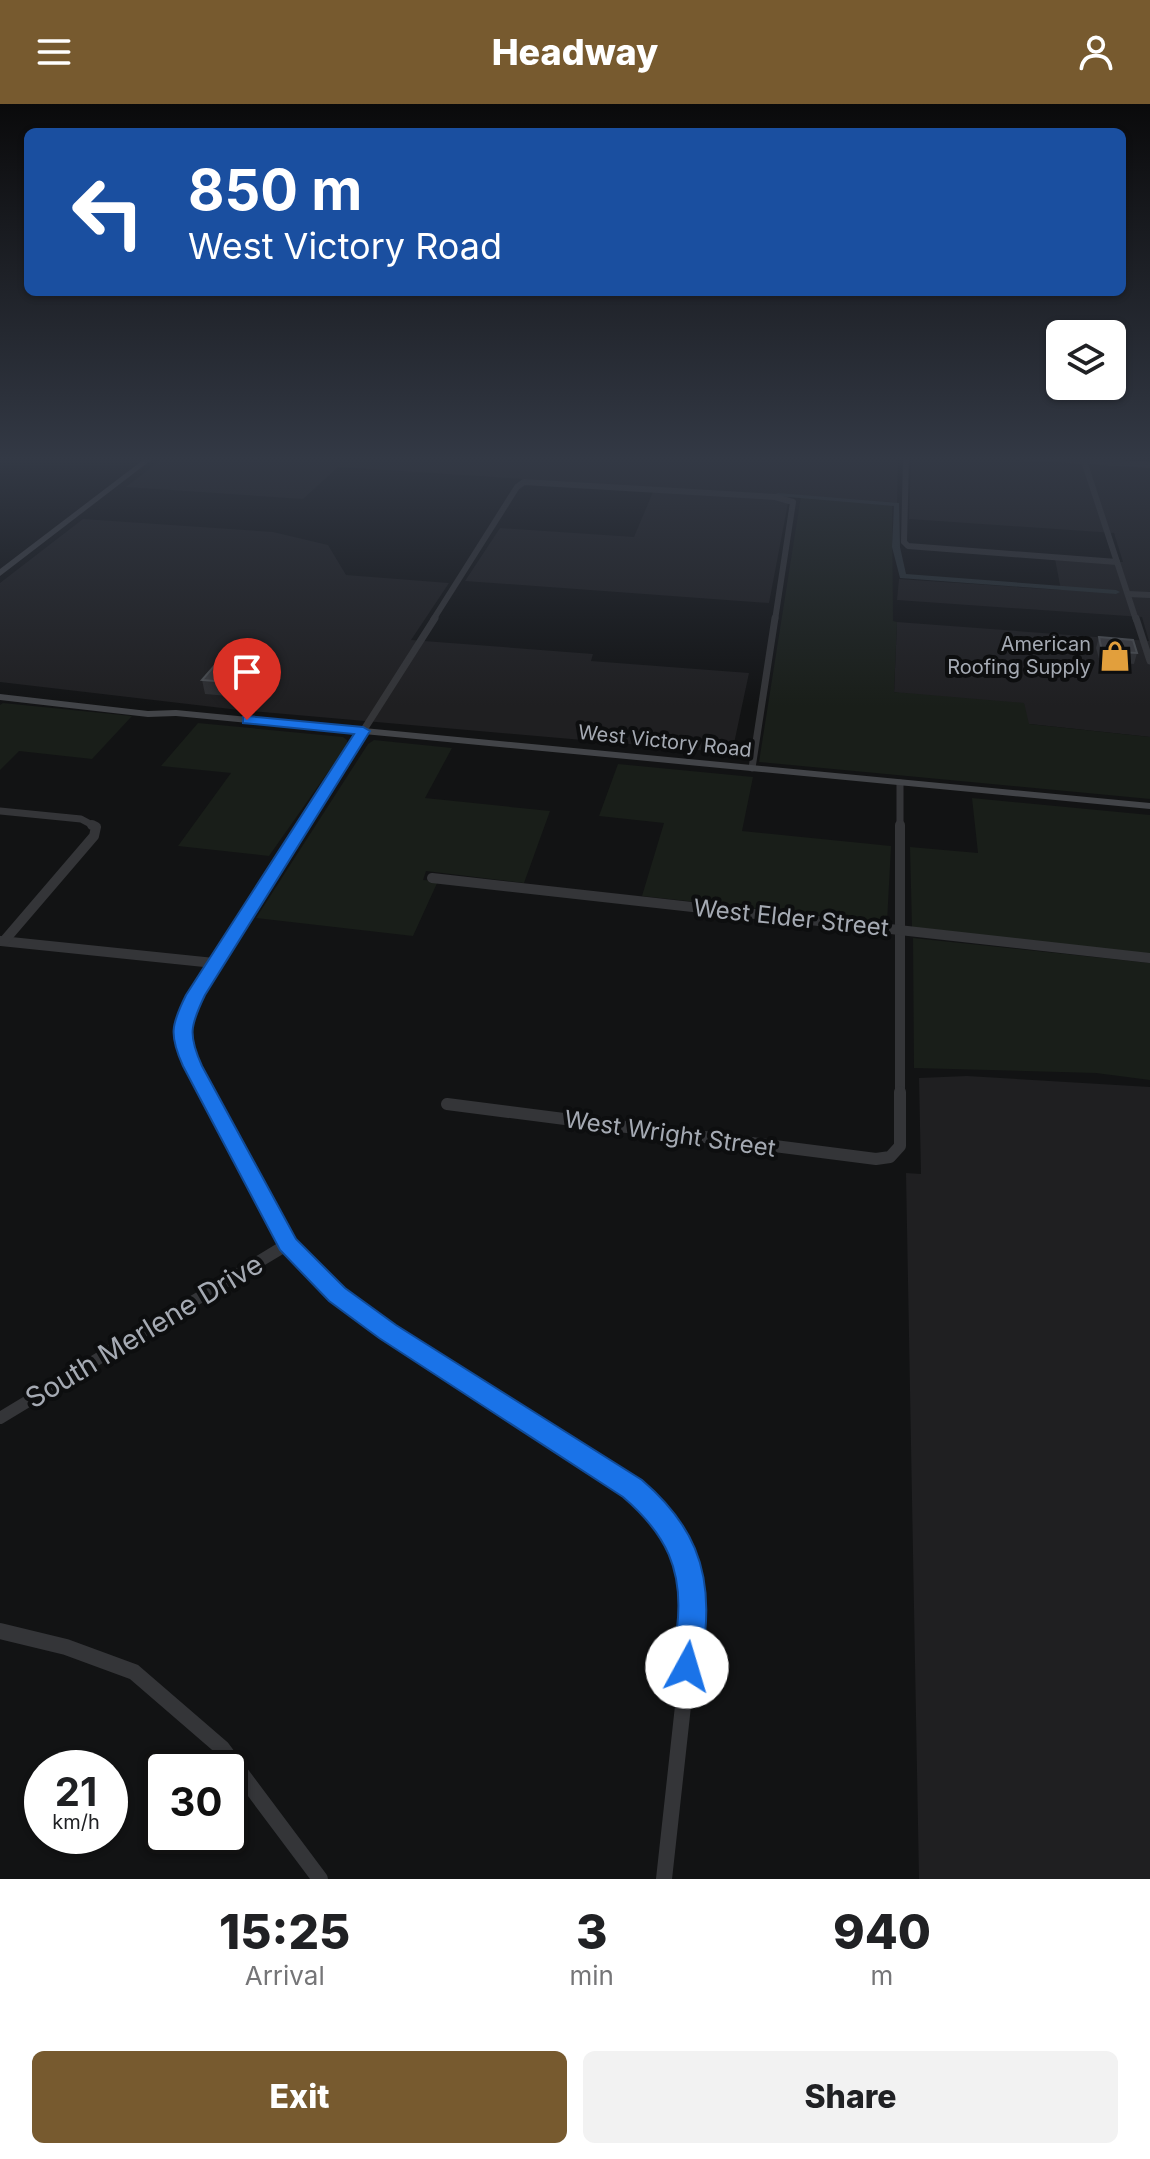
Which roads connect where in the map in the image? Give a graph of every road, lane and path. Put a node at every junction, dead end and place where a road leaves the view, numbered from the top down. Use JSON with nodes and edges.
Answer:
{"nodes":[{"id":1,"x":43,"y":540,"type":"edge"},
{"id":2,"x":484,"y":540,"type":"edge"},
{"id":3,"x":787,"y":540,"type":"edge"},
{"id":4,"x":904,"y":540,"type":"edge"},
{"id":5,"x":1110,"y":540,"type":"edge"},
{"id":6,"x":1117,"y":562,"type":"junction"},
{"id":7,"x":0,"y":573,"type":"edge"},
{"id":8,"x":1128,"y":594,"type":"junction"},
{"id":9,"x":1150,"y":595,"type":"edge"},
{"id":10,"x":1150,"y":661,"type":"edge"},
{"id":11,"x":0,"y":690,"type":"edge"},
{"id":12,"x":0,"y":697,"type":"edge"},
{"id":13,"x":138,"y":705,"type":"junction"},
{"id":14,"x":87,"y":706,"type":"junction"},
{"id":15,"x":176,"y":713,"type":"junction"},
{"id":16,"x":363,"y":731,"type":"junction"},
{"id":17,"x":752,"y":768,"type":"junction"},
{"id":18,"x":900,"y":783,"type":"junction"},
{"id":19,"x":1150,"y":806,"type":"edge"},
{"id":20,"x":0,"y":811,"type":"edge"},
{"id":21,"x":432,"y":878,"type":"dead end"},
{"id":22,"x":901,"y":931,"type":"junction"},
{"id":23,"x":2,"y":941,"type":"edge"},
{"id":24,"x":1150,"y":958,"type":"edge"},
{"id":25,"x":214,"y":963,"type":"junction"},
{"id":26,"x":447,"y":1104,"type":"dead end"},
{"id":27,"x":288,"y":1244,"type":"junction"},
{"id":28,"x":0,"y":1418,"type":"edge"},
{"id":29,"x":0,"y":1631,"type":"edge"},
{"id":30,"x":320,"y":1879,"type":"edge"},
{"id":31,"x":664,"y":1879,"type":"edge"}],
"edges":[{"from":1,"to":7,"type":"main road"},
{"from":2,"to":16,"type":"street"},
{"from":3,"to":17,"type":"street"},
{"from":4,"to":6,"type":"street"},
{"from":5,"to":6,"type":"street"},
{"from":6,"to":8,"type":"street"},
{"from":8,"to":9,"type":"street"},
{"from":8,"to":10,"type":"street"},
{"from":11,"to":13,"type":"main road","name":"West Victory Road"},
{"from":12,"to":14,"type":"main road","name":"West Victory Road"},
{"from":13,"to":14,"type":"main road","name":"West Victory Road"},
{"from":13,"to":15,"type":"main road","name":"West Victory Road"},
{"from":14,"to":15,"type":"main road","name":"West Victory Road"},
{"from":15,"to":16,"type":"main road","name":"West Victory Road"},
{"from":16,"to":17,"type":"main road","name":"West Victory Road"},
{"from":16,"to":25,"type":"street"},
{"from":17,"to":18,"type":"main road","name":"West Victory Road"},
{"from":18,"to":19,"type":"main road","name":"West Victory Road"},
{"from":18,"to":22,"type":"street"},
{"from":20,"to":23,"type":"street"},
{"from":21,"to":22,"type":"street","name":"West Elder Street"},
{"from":22,"to":24,"type":"street","name":"West Elder Street"},
{"from":22,"to":26,"type":"street","name":"West Wright Street"},
{"from":23,"to":25,"type":"street"},
{"from":25,"to":27,"type":"street"},
{"from":27,"to":28,"type":"street","name":"South Merlene Drive"},
{"from":27,"to":31,"type":"street"},
{"from":29,"to":30,"type":"street"}]}
